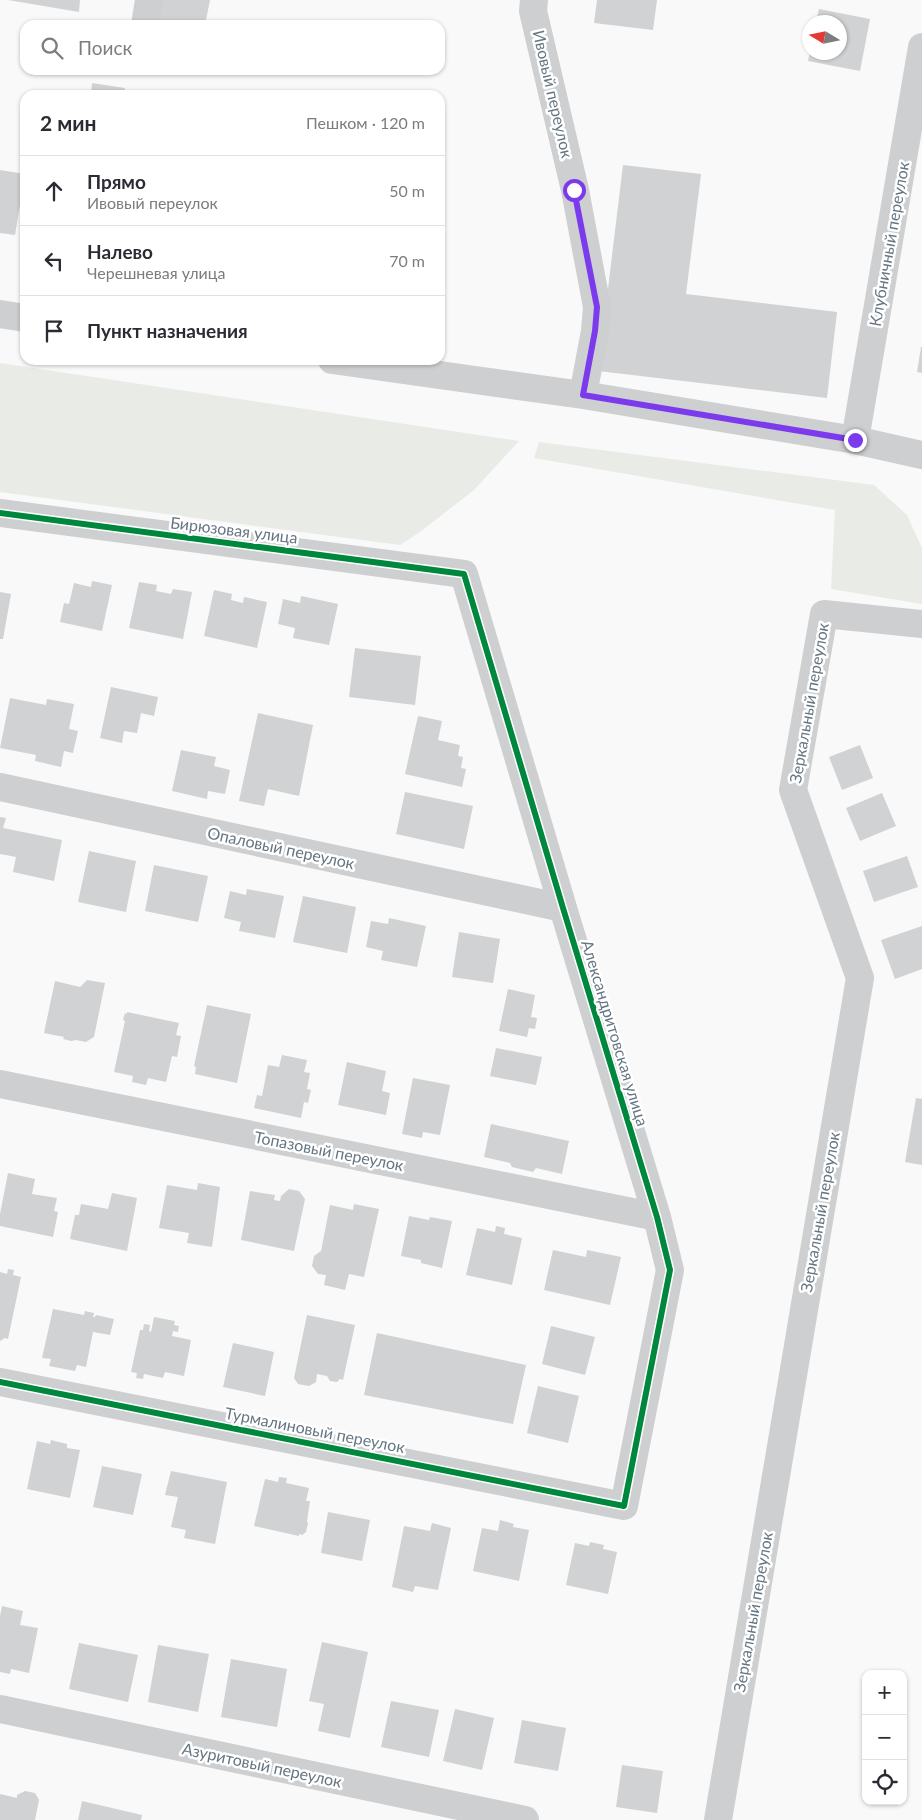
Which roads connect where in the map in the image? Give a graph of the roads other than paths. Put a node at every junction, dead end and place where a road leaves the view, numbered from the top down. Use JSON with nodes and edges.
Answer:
{"nodes":[{"id":1,"x":149,"y":0,"type":"edge"},
{"id":2,"x":534,"y":0,"type":"edge"},
{"id":3,"x":146,"y":20,"type":"edge"},
{"id":4,"x":922,"y":47,"type":"edge"},
{"id":5,"x":0,"y":314,"type":"edge"},
{"id":6,"x":20,"y":317,"type":"edge"},
{"id":7,"x":368,"y":365,"type":"edge"},
{"id":8,"x":583,"y":395,"type":"junction"},
{"id":9,"x":855,"y":440,"type":"junction"},
{"id":10,"x":916,"y":454,"type":"edge"},
{"id":11,"x":922,"y":478,"type":"edge"},
{"id":12,"x":0,"y":513,"type":"edge"},
{"id":13,"x":464,"y":574,"type":"joint"},
{"id":14,"x":922,"y":624,"type":"edge"},
{"id":15,"x":0,"y":787,"type":"edge"},
{"id":16,"x":563,"y":908,"type":"junction"},
{"id":17,"x":0,"y":1084,"type":"edge"},
{"id":18,"x":657,"y":1217,"type":"junction"},
{"id":19,"x":0,"y":1382,"type":"edge"},
{"id":20,"x":624,"y":1506,"type":"joint"},
{"id":21,"x":0,"y":1709,"type":"edge"},
{"id":22,"x":525,"y":1820,"type":"edge"},
{"id":23,"x":718,"y":1820,"type":"edge"}],
"edges":[{"from":1,"to":3,"type":"street"},
{"from":2,"to":8,"type":"street","name":"Ивовый переулок"},
{"from":4,"to":9,"type":"street","name":"Клубничный переулок"},
{"from":5,"to":6,"type":"street"},
{"from":7,"to":8,"type":"street"},
{"from":8,"to":9,"type":"street"},
{"from":9,"to":10,"type":"street"},
{"from":10,"to":11,"type":"street"},
{"from":12,"to":13,"type":"street","name":"Бирюзовая улица"},
{"from":13,"to":16,"type":"street","name":"Александритовская улица"},
{"from":14,"to":23,"type":"street","name":"Зеркальный переулок"},
{"from":15,"to":16,"type":"street","name":"Опаловый переулок"},
{"from":16,"to":18,"type":"street","name":"Александритовская улица"},
{"from":17,"to":18,"type":"street","name":"Топазовый переулок"},
{"from":18,"to":20,"type":"street","name":"Александритовская улица"},
{"from":19,"to":20,"type":"street","name":"Турмалиновый переулок"},
{"from":21,"to":22,"type":"street","name":"Азуритовый переулок"}]}
